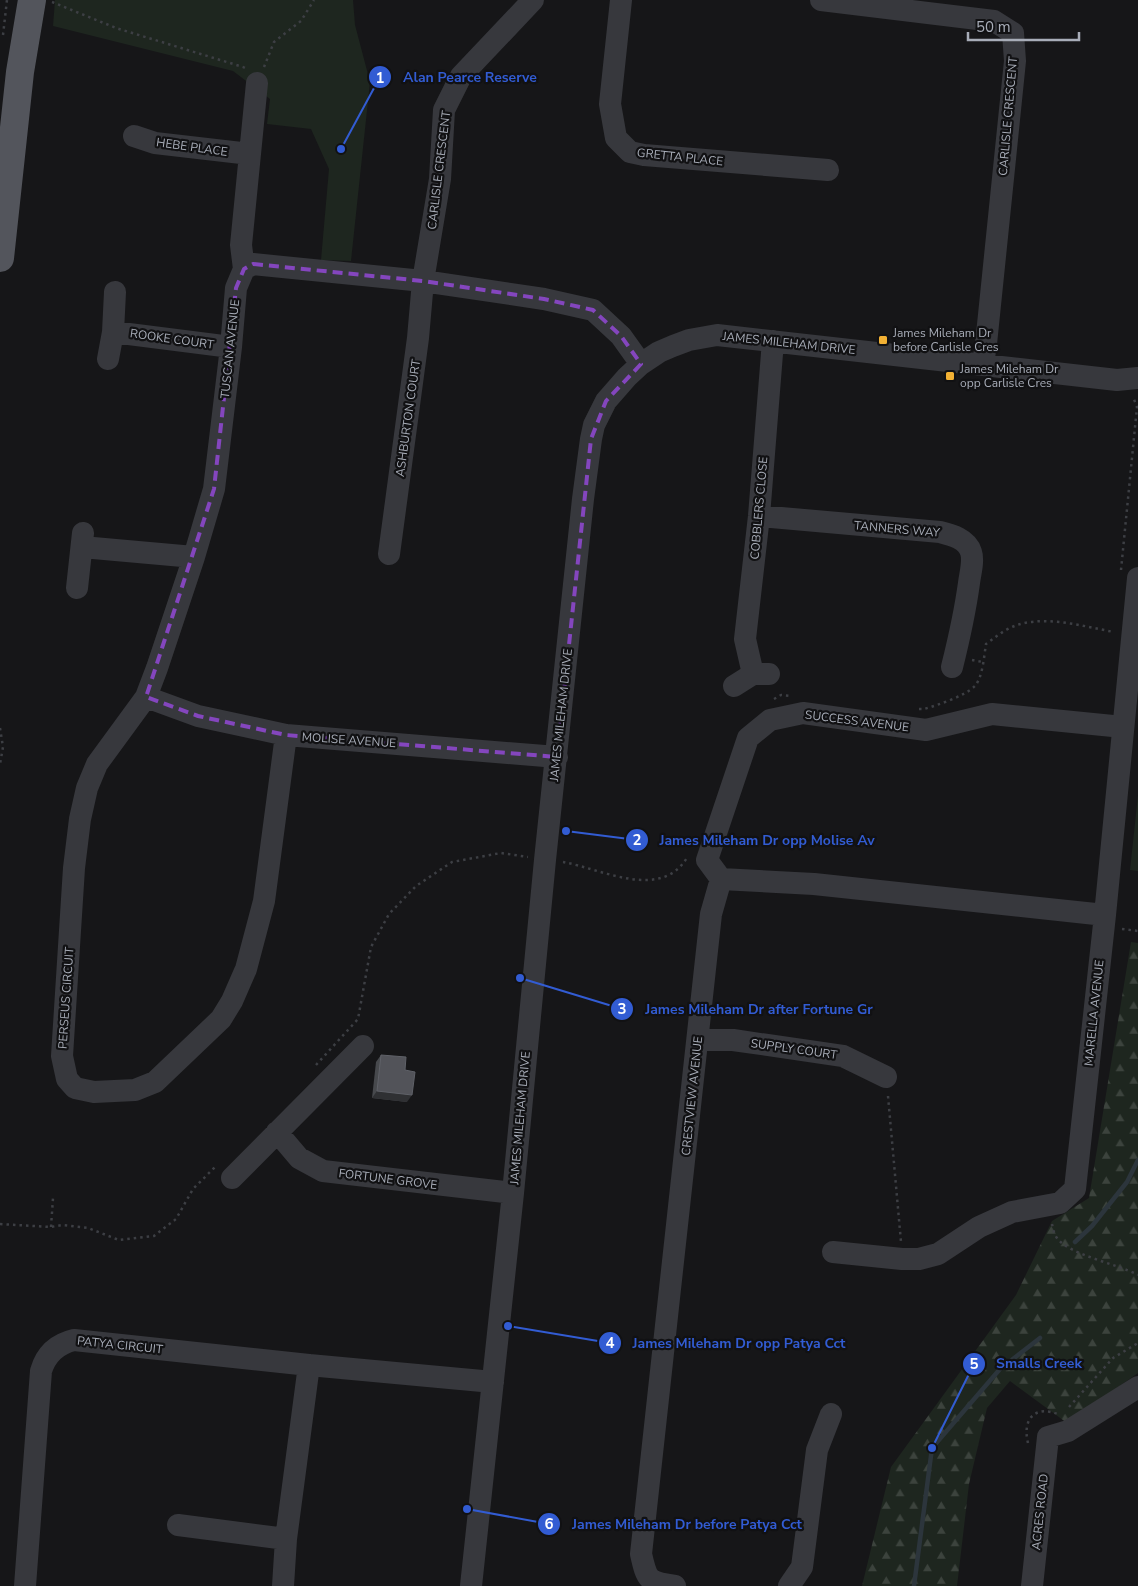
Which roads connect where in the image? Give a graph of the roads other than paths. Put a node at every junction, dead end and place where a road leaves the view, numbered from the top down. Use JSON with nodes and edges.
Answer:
{"nodes":[{"id":1,"x":18,"y":0,"type":"edge"},
{"id":2,"x":32,"y":0,"type":"edge"},
{"id":3,"x":533,"y":0,"type":"edge"},
{"id":4,"x":621,"y":0,"type":"edge"},
{"id":5,"x":821,"y":0,"type":"edge"},
{"id":6,"x":20,"y":72,"type":"junction"},
{"id":7,"x":257,"y":83,"type":"road end"},
{"id":8,"x":134,"y":136,"type":"dead end"},
{"id":9,"x":250,"y":154,"type":"junction"},
{"id":10,"x":828,"y":170,"type":"dead end"},
{"id":11,"x":0,"y":258,"type":"edge"},
{"id":12,"x":244,"y":269,"type":"junction"},
{"id":13,"x":424,"y":281,"type":"junction"},
{"id":14,"x":115,"y":292,"type":"dead end"},
{"id":15,"x":113,"y":332,"type":"junction"},
{"id":16,"x":773,"y":341,"type":"junction"},
{"id":17,"x":231,"y":347,"type":"junction"},
{"id":18,"x":108,"y":359,"type":"dead end"},
{"id":19,"x":641,"y":364,"type":"junction"},
{"id":20,"x":983,"y":364,"type":"junction"},
{"id":21,"x":1133,"y":387,"type":"edge"},
{"id":22,"x":759,"y":516,"type":"junction"},
{"id":23,"x":389,"y":554,"type":"dead end"},
{"id":24,"x":194,"y":557,"type":"junction"},
{"id":25,"x":1130,"y":576,"type":"edge"},
{"id":26,"x":77,"y":588,"type":"dead end"},
{"id":27,"x":952,"y":667,"type":"dead end"},
{"id":28,"x":734,"y":686,"type":"dead end"},
{"id":29,"x":146,"y":697,"type":"junction"},
{"id":30,"x":1123,"y":727,"type":"junction"},
{"id":31,"x":286,"y":735,"type":"junction"},
{"id":32,"x":556,"y":757,"type":"junction"},
{"id":33,"x":721,"y":879,"type":"junction"},
{"id":34,"x":1105,"y":915,"type":"junction"},
{"id":35,"x":698,"y":1040,"type":"junction"},
{"id":36,"x":363,"y":1046,"type":"dead end"},
{"id":37,"x":886,"y":1077,"type":"road end"},
{"id":38,"x":277,"y":1132,"type":"junction"},
{"id":39,"x":232,"y":1178,"type":"dead end"},
{"id":40,"x":513,"y":1193,"type":"junction"},
{"id":41,"x":833,"y":1252,"type":"dead end"},
{"id":42,"x":309,"y":1365,"type":"junction"},
{"id":43,"x":493,"y":1382,"type":"junction"},
{"id":44,"x":1138,"y":1387,"type":"edge"},
{"id":45,"x":831,"y":1414,"type":"dead end"},
{"id":46,"x":178,"y":1525,"type":"dead end"},
{"id":47,"x":286,"y":1539,"type":"junction"},
{"id":48,"x":26,"y":1586,"type":"edge"},
{"id":49,"x":283,"y":1586,"type":"edge"},
{"id":50,"x":472,"y":1586,"type":"edge"},
{"id":51,"x":675,"y":1586,"type":"edge"},
{"id":52,"x":789,"y":1586,"type":"edge"},
{"id":53,"x":1032,"y":1586,"type":"edge"}],
"edges":[{"from":1,"to":6,"type":"main road"},
{"from":2,"to":6,"type":"main road"},
{"from":3,"to":13,"type":"street","name":"CARLISLE CRESCENT"},
{"from":4,"to":10,"type":"street","name":"GRETTA PLACE"},
{"from":5,"to":20,"type":"street","name":"CARLISLE CRESCENT"},
{"from":6,"to":11,"type":"main road"},
{"from":7,"to":9,"type":"street"},
{"from":8,"to":9,"type":"street","name":"HEBE PLACE"},
{"from":9,"to":12,"type":"street"},
{"from":12,"to":13,"type":"street"},
{"from":12,"to":17,"type":"street","name":"TUSCAN AVENUE"},
{"from":13,"to":19,"type":"street"},
{"from":13,"to":23,"type":"street","name":"ASHBURTON COURT"},
{"from":14,"to":15,"type":"street","name":"ROOKE COURT"},
{"from":15,"to":17,"type":"street","name":"ROOKE COURT"},
{"from":15,"to":18,"type":"street","name":"ROOKE COURT"},
{"from":16,"to":19,"type":"street","name":"JAMES MILEHAM DRIVE"},
{"from":16,"to":20,"type":"street","name":"JAMES MILEHAM DRIVE"},
{"from":16,"to":22,"type":"street","name":"COBBLERS CLOSE"},
{"from":17,"to":24,"type":"street","name":"TUSCAN AVENUE"},
{"from":19,"to":32,"type":"street","name":"JAMES MILEHAM DRIVE"},
{"from":20,"to":21,"type":"street","name":"JAMES MILEHAM DRIVE"},
{"from":22,"to":27,"type":"street","name":"TANNERS WAY"},
{"from":22,"to":28,"type":"street","name":"COBBLERS CLOSE"},
{"from":24,"to":26,"type":"street"},
{"from":24,"to":29,"type":"street","name":"TUSCAN AVENUE"},
{"from":25,"to":30,"type":"street","name":"MARELLA AVENUE"},
{"from":29,"to":31,"type":"street","name":"MOLISE AVENUE"},
{"from":29,"to":31,"type":"street","name":"PERSEUS CIRCUIT"},
{"from":30,"to":33,"type":"street","name":"SUCCESS AVENUE"},
{"from":30,"to":34,"type":"street","name":"MARELLA AVENUE"},
{"from":31,"to":32,"type":"street","name":"MOLISE AVENUE"},
{"from":32,"to":40,"type":"street","name":"JAMES MILEHAM DRIVE"},
{"from":33,"to":34,"type":"street"},
{"from":33,"to":35,"type":"street","name":"CRESTVIEW AVENUE"},
{"from":34,"to":41,"type":"street","name":"MARELLA AVENUE"},
{"from":35,"to":37,"type":"street","name":"SUPPLY COURT"},
{"from":35,"to":51,"type":"street","name":"CRESTVIEW AVENUE"},
{"from":36,"to":38,"type":"street"},
{"from":38,"to":39,"type":"street"},
{"from":38,"to":40,"type":"street","name":"FORTUNE GROVE"},
{"from":40,"to":43,"type":"street","name":"JAMES MILEHAM DRIVE"},
{"from":42,"to":43,"type":"street","name":"PATYA CIRCUIT"},
{"from":42,"to":47,"type":"street"},
{"from":42,"to":48,"type":"street","name":"PATYA CIRCUIT"},
{"from":43,"to":50,"type":"street","name":"JAMES MILEHAM DRIVE"},
{"from":44,"to":53,"type":"street","name":"ACRES ROAD"},
{"from":45,"to":52,"type":"street"},
{"from":46,"to":47,"type":"street"},
{"from":47,"to":49,"type":"street"}]}
